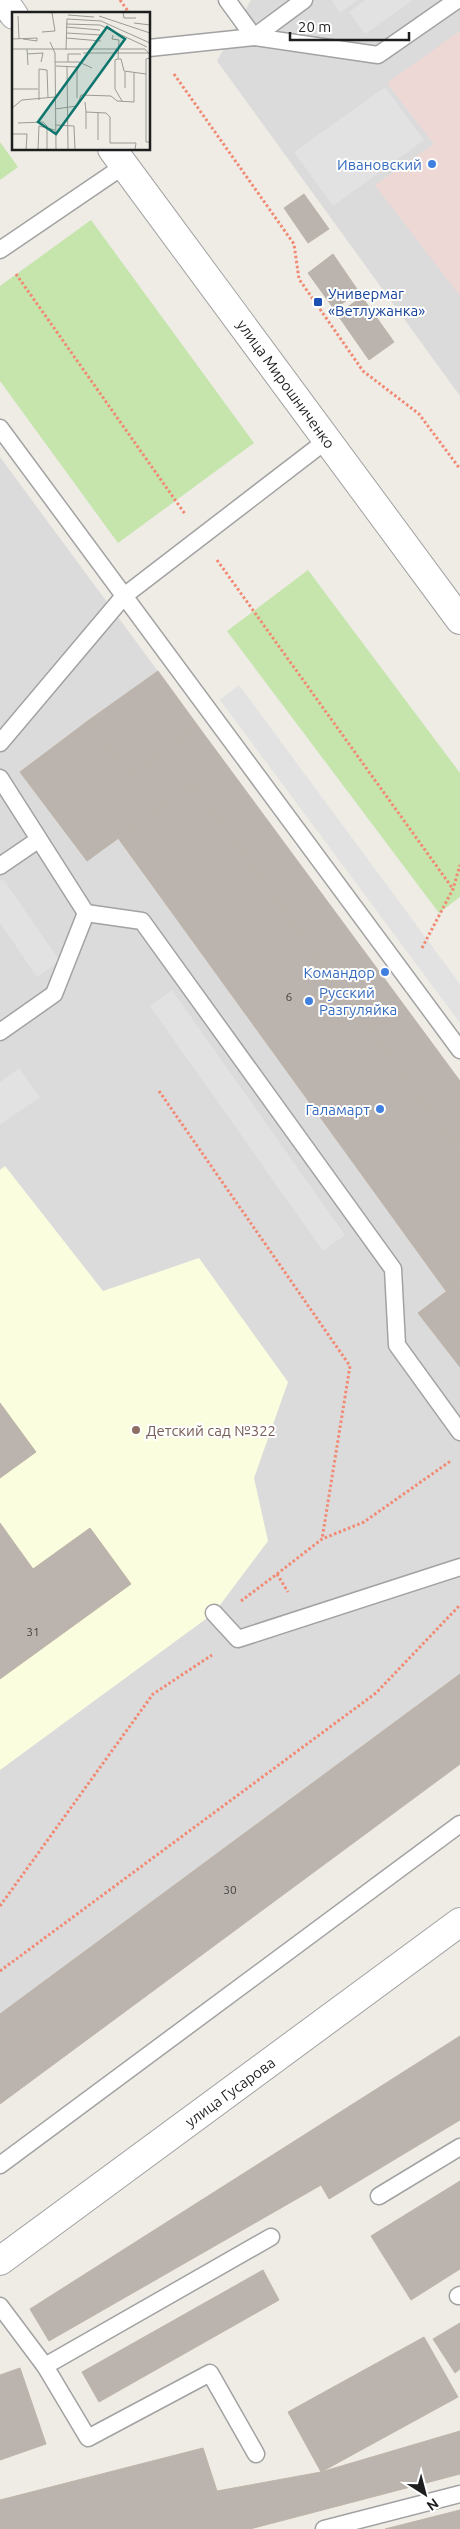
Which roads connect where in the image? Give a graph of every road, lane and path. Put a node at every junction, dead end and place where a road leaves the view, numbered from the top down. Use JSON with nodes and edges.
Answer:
{"nodes":[{"id":1,"x":3,"y":0,"type":"edge"},
{"id":2,"x":120,"y":0,"type":"edge"},
{"id":3,"x":226,"y":0,"type":"edge"},
{"id":4,"x":304,"y":0,"type":"edge"},
{"id":5,"x":457,"y":0,"type":"edge"},
{"id":6,"x":12,"y":12,"type":"edge"},
{"id":7,"x":129,"y":12,"type":"edge"},
{"id":8,"x":254,"y":37,"type":"junction"},
{"id":9,"x":152,"y":48,"type":"edge"},
{"id":10,"x":118,"y":157,"type":"edge"},
{"id":11,"x":0,"y":250,"type":"edge"},
{"id":12,"x":12,"y":267,"type":"dead end"},
{"id":13,"x":0,"y":428,"type":"edge"},
{"id":14,"x":327,"y":440,"type":"junction"},
{"id":15,"x":460,"y":469,"type":"edge"},
{"id":16,"x":201,"y":537,"type":"junction"},
{"id":17,"x":124,"y":596,"type":"junction"},
{"id":18,"x":460,"y":620,"type":"edge"},
{"id":19,"x":0,"y":743,"type":"edge"},
{"id":20,"x":0,"y":778,"type":"edge"},
{"id":21,"x":38,"y":840,"type":"junction"},
{"id":22,"x":460,"y":864,"type":"edge"},
{"id":23,"x":0,"y":866,"type":"edge"},
{"id":24,"x":453,"y":889,"type":"junction"},
{"id":25,"x":86,"y":912,"type":"junction"},
{"id":26,"x":406,"y":978,"type":"junction"},
{"id":27,"x":0,"y":1032,"type":"edge"},
{"id":28,"x":460,"y":1050,"type":"edge"},
{"id":29,"x":159,"y":1091,"type":"dead end"},
{"id":30,"x":460,"y":1432,"type":"edge"},
{"id":31,"x":460,"y":1454,"type":"edge"},
{"id":32,"x":322,"y":1540,"type":"junction"},
{"id":33,"x":460,"y":1567,"type":"edge"},
{"id":34,"x":277,"y":1574,"type":"junction"},
{"id":35,"x":460,"y":1605,"type":"edge"},
{"id":36,"x":216,"y":1615,"type":"joint"},
{"id":37,"x":304,"y":1619,"type":"junction"},
{"id":38,"x":238,"y":1639,"type":"junction"},
{"id":39,"x":460,"y":1824,"type":"edge"},
{"id":40,"x":0,"y":1906,"type":"edge"},
{"id":41,"x":460,"y":1922,"type":"edge"},
{"id":42,"x":0,"y":1972,"type":"edge"},
{"id":43,"x":460,"y":2147,"type":"edge"},
{"id":44,"x":0,"y":2165,"type":"edge"},
{"id":45,"x":379,"y":2196,"type":"dead end"},
{"id":46,"x":271,"y":2237,"type":"dead end"},
{"id":47,"x":0,"y":2262,"type":"edge"},
{"id":48,"x":0,"y":2306,"type":"edge"},
{"id":49,"x":45,"y":2366,"type":"junction"},
{"id":50,"x":256,"y":2454,"type":"dead end"},
{"id":51,"x":460,"y":2494,"type":"edge"},
{"id":52,"x":324,"y":2529,"type":"edge"}],
"edges":[{"from":1,"to":6,"type":"street"},
{"from":2,"to":7,"type":"path"},
{"from":3,"to":8,"type":"lane"},
{"from":4,"to":8,"type":"lane"},
{"from":5,"to":8,"type":"lane"},
{"from":8,"to":9,"type":"lane"},
{"from":9,"to":15,"type":"path"},
{"from":10,"to":11,"type":"lane"},
{"from":10,"to":14,"type":"street","name":"улица Мирошниченко"},
{"from":12,"to":16,"type":"path"},
{"from":13,"to":17,"type":"lane"},
{"from":14,"to":16,"type":"lane"},
{"from":14,"to":18,"type":"street","name":"улица Мирошниченко"},
{"from":16,"to":17,"type":"lane"},
{"from":16,"to":24,"type":"path"},
{"from":17,"to":19,"type":"lane"},
{"from":17,"to":26,"type":"lane"},
{"from":20,"to":21,"type":"lane"},
{"from":21,"to":23,"type":"lane"},
{"from":21,"to":25,"type":"lane"},
{"from":22,"to":24,"type":"path"},
{"from":24,"to":26,"type":"path"},
{"from":25,"to":27,"type":"lane"},
{"from":25,"to":30,"type":"lane"},
{"from":26,"to":28,"type":"lane"},
{"from":29,"to":32,"type":"path"},
{"from":31,"to":32,"type":"path"},
{"from":32,"to":34,"type":"path"},
{"from":33,"to":37,"type":"lane"},
{"from":34,"to":36,"type":"path"},
{"from":34,"to":37,"type":"path"},
{"from":35,"to":42,"type":"path"},
{"from":36,"to":38,"type":"lane"},
{"from":37,"to":38,"type":"lane"},
{"from":38,"to":40,"type":"path"},
{"from":39,"to":44,"type":"lane"},
{"from":41,"to":47,"type":"street","name":"улица Гусарова"},
{"from":43,"to":45,"type":"lane"},
{"from":46,"to":49,"type":"lane"},
{"from":48,"to":49,"type":"lane"},
{"from":49,"to":50,"type":"lane"},
{"from":51,"to":52,"type":"lane"}]}
